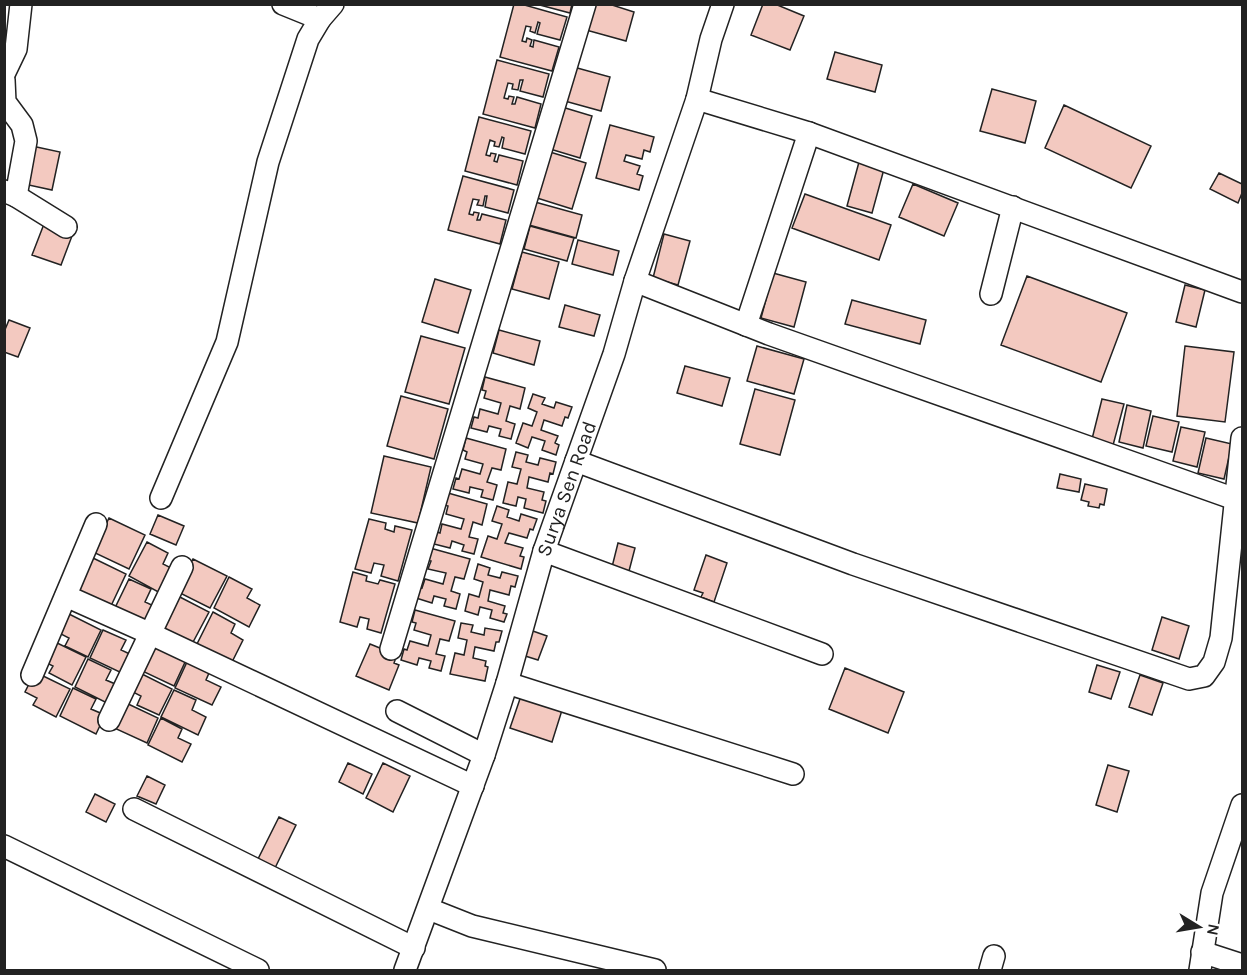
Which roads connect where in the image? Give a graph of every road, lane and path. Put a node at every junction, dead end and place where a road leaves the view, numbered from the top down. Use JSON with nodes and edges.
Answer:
{"nodes":[{"id":1,"x":21,"y":4,"type":"edge"},
{"id":2,"x":284,"y":4,"type":"edge"},
{"id":3,"x":585,"y":4,"type":"edge"},
{"id":4,"x":723,"y":4,"type":"edge"},
{"id":5,"x":326,"y":12,"type":"edge"},
{"id":6,"x":4,"y":74,"type":"edge"},
{"id":7,"x":4,"y":80,"type":"edge"},
{"id":8,"x":697,"y":99,"type":"junction"},
{"id":9,"x":809,"y":133,"type":"junction"},
{"id":10,"x":10,"y":194,"type":"edge"},
{"id":11,"x":1013,"y":207,"type":"junction"},
{"id":12,"x":66,"y":227,"type":"dead end"},
{"id":13,"x":634,"y":281,"type":"junction"},
{"id":14,"x":1242,"y":292,"type":"edge"},
{"id":15,"x":992,"y":294,"type":"dead end"},
{"id":16,"x":746,"y":325,"type":"junction"},
{"id":17,"x":1242,"y":438,"type":"edge"},
{"id":18,"x":576,"y":461,"type":"junction"},
{"id":19,"x":161,"y":498,"type":"dead end"},
{"id":20,"x":1235,"y":499,"type":"junction"},
{"id":21,"x":96,"y":524,"type":"dead end"},
{"id":22,"x":544,"y":551,"type":"junction"},
{"id":23,"x":182,"y":567,"type":"dead end"},
{"id":24,"x":66,"y":596,"type":"junction"},
{"id":25,"x":151,"y":634,"type":"junction"},
{"id":26,"x":391,"y":649,"type":"dead end"},
{"id":27,"x":822,"y":654,"type":"dead end"},
{"id":28,"x":32,"y":675,"type":"dead end"},
{"id":29,"x":507,"y":683,"type":"junction"},
{"id":30,"x":397,"y":711,"type":"dead end"},
{"id":31,"x":109,"y":720,"type":"dead end"},
{"id":32,"x":484,"y":754,"type":"junction"},
{"id":33,"x":793,"y":774,"type":"dead end"},
{"id":34,"x":473,"y":786,"type":"junction"},
{"id":35,"x":1242,"y":805,"type":"edge"},
{"id":36,"x":134,"y":809,"type":"dead end"},
{"id":37,"x":1237,"y":834,"type":"edge"},
{"id":38,"x":4,"y":846,"type":"edge"},
{"id":39,"x":429,"y":909,"type":"junction"},
{"id":40,"x":414,"y":948,"type":"junction"},
{"id":41,"x":1201,"y":961,"type":"edge"},
{"id":42,"x":1242,"y":965,"type":"edge"},
{"id":43,"x":258,"y":970,"type":"edge"},
{"id":44,"x":405,"y":970,"type":"edge"},
{"id":45,"x":656,"y":970,"type":"edge"}],
"edges":[{"from":1,"to":6,"type":"street"},
{"from":2,"to":5,"type":"street"},
{"from":3,"to":26,"type":"street"},
{"from":4,"to":8,"type":"street","name":"Surya Sen Road"},
{"from":5,"to":19,"type":"street"},
{"from":7,"to":10,"type":"street"},
{"from":8,"to":9,"type":"street"},
{"from":8,"to":13,"type":"street","name":"Surya Sen Road"},
{"from":9,"to":11,"type":"street"},
{"from":9,"to":16,"type":"street"},
{"from":10,"to":12,"type":"street"},
{"from":11,"to":14,"type":"street"},
{"from":11,"to":15,"type":"street"},
{"from":13,"to":16,"type":"street"},
{"from":13,"to":18,"type":"street","name":"Surya Sen Road"},
{"from":16,"to":20,"type":"street"},
{"from":17,"to":20,"type":"street"},
{"from":18,"to":20,"type":"street"},
{"from":18,"to":22,"type":"street","name":"Surya Sen Road"},
{"from":21,"to":24,"type":"street"},
{"from":22,"to":27,"type":"street"},
{"from":22,"to":29,"type":"street","name":"Surya Sen Road"},
{"from":23,"to":25,"type":"street"},
{"from":24,"to":25,"type":"street"},
{"from":24,"to":28,"type":"street"},
{"from":25,"to":31,"type":"street"},
{"from":25,"to":34,"type":"street"},
{"from":29,"to":32,"type":"street","name":"Surya Sen Road"},
{"from":29,"to":33,"type":"street"},
{"from":30,"to":32,"type":"street"},
{"from":32,"to":34,"type":"street","name":"Surya Sen Road"},
{"from":34,"to":39,"type":"street","name":"Surya Sen Road"},
{"from":35,"to":37,"type":"street"},
{"from":36,"to":40,"type":"street"},
{"from":37,"to":41,"type":"street"},
{"from":38,"to":43,"type":"street"},
{"from":39,"to":40,"type":"street","name":"Surya Sen Road"},
{"from":39,"to":45,"type":"street"},
{"from":40,"to":44,"type":"street","name":"Surya Sen Road"},
{"from":41,"to":42,"type":"street"}]}
